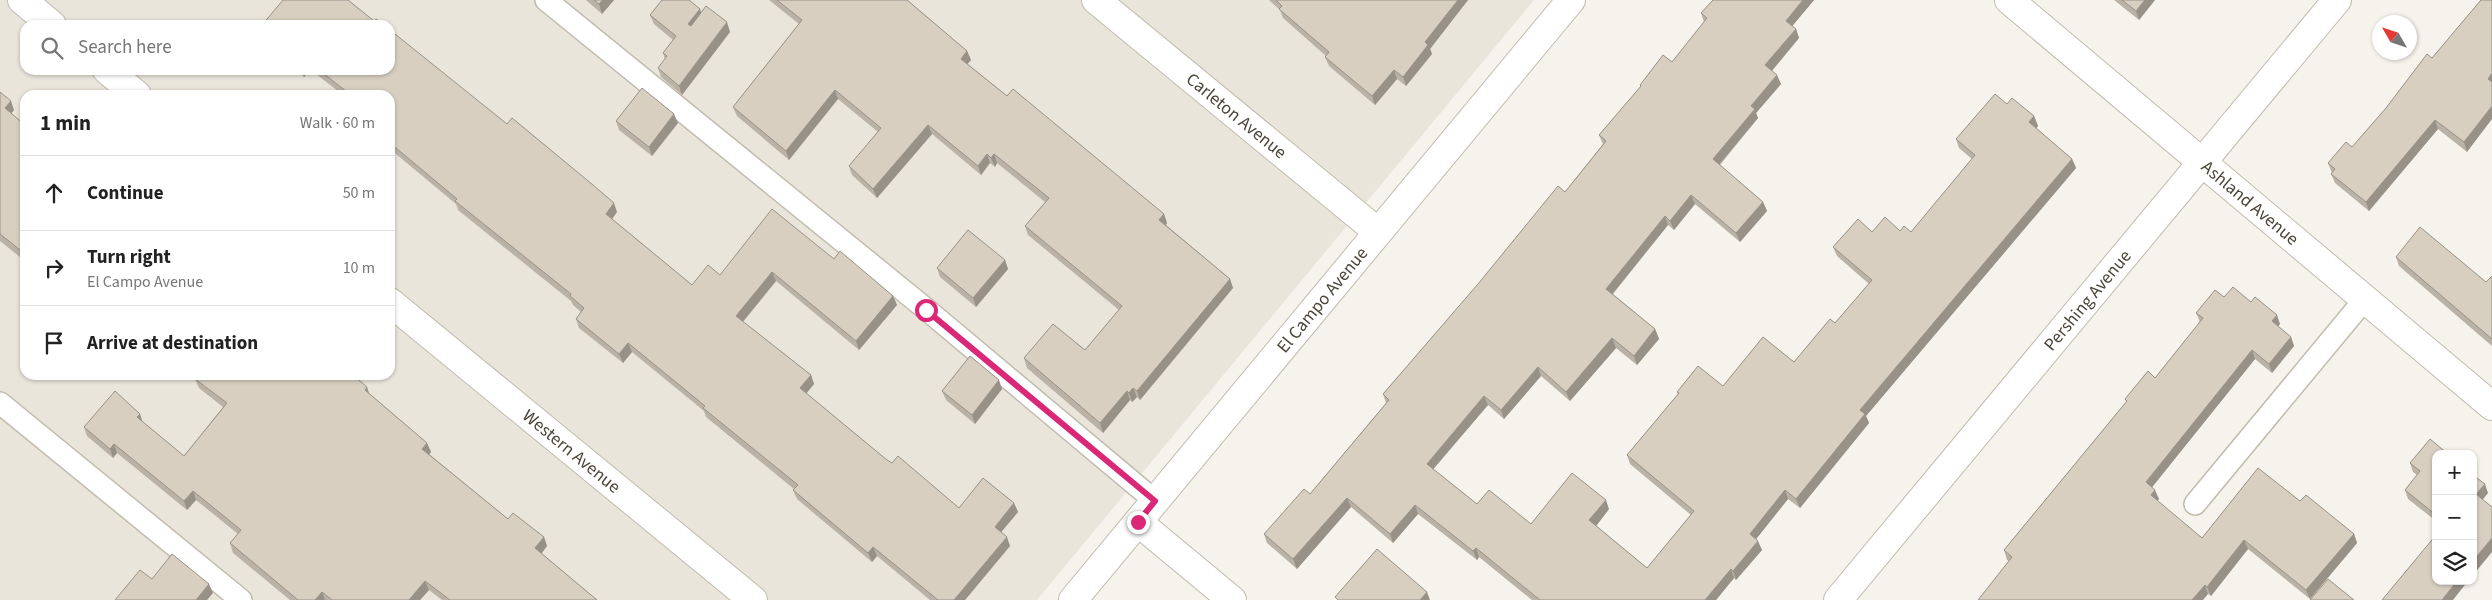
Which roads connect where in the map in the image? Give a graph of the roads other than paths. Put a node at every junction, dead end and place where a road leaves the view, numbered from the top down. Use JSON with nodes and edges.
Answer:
{"nodes":[{"id":1,"x":22,"y":0,"type":"edge"},
{"id":2,"x":546,"y":0,"type":"edge"},
{"id":3,"x":1096,"y":0,"type":"edge"},
{"id":4,"x":1571,"y":0,"type":"edge"},
{"id":5,"x":2009,"y":0,"type":"edge"},
{"id":6,"x":2337,"y":0,"type":"edge"},
{"id":7,"x":46,"y":20,"type":"edge"},
{"id":8,"x":113,"y":75,"type":"edge"},
{"id":9,"x":131,"y":90,"type":"edge"},
{"id":10,"x":2202,"y":162,"type":"junction"},
{"id":11,"x":1378,"y":232,"type":"junction"},
{"id":12,"x":2365,"y":299,"type":"junction"},
{"id":13,"x":395,"y":306,"type":"edge"},
{"id":14,"x":0,"y":403,"type":"edge"},
{"id":15,"x":2492,"y":406,"type":"edge"},
{"id":16,"x":1155,"y":501,"type":"junction"},
{"id":17,"x":2195,"y":504,"type":"dead end"},
{"id":18,"x":1138,"y":522,"type":"junction"},
{"id":19,"x":241,"y":600,"type":"edge"},
{"id":20,"x":753,"y":600,"type":"edge"},
{"id":21,"x":1073,"y":600,"type":"edge"},
{"id":22,"x":1232,"y":600,"type":"edge"},
{"id":23,"x":1838,"y":600,"type":"edge"}],
"edges":[{"from":1,"to":7,"type":"street"},
{"from":2,"to":16,"type":"lane"},
{"from":3,"to":11,"type":"street","name":"Carleton Avenue"},
{"from":4,"to":11,"type":"street","name":"El Campo Avenue"},
{"from":5,"to":10,"type":"street","name":"Ashland Avenue"},
{"from":6,"to":10,"type":"street","name":"Pershing Avenue"},
{"from":8,"to":9,"type":"street"},
{"from":10,"to":12,"type":"street","name":"Ashland Avenue"},
{"from":10,"to":23,"type":"street","name":"Pershing Avenue"},
{"from":11,"to":16,"type":"street","name":"El Campo Avenue"},
{"from":12,"to":15,"type":"street","name":"Ashland Avenue"},
{"from":12,"to":17,"type":"lane"},
{"from":13,"to":20,"type":"street","name":"Western Avenue"},
{"from":14,"to":19,"type":"lane"},
{"from":16,"to":18,"type":"street","name":"El Campo Avenue"},
{"from":18,"to":21,"type":"street","name":"El Campo Avenue"},
{"from":18,"to":22,"type":"street"}]}
